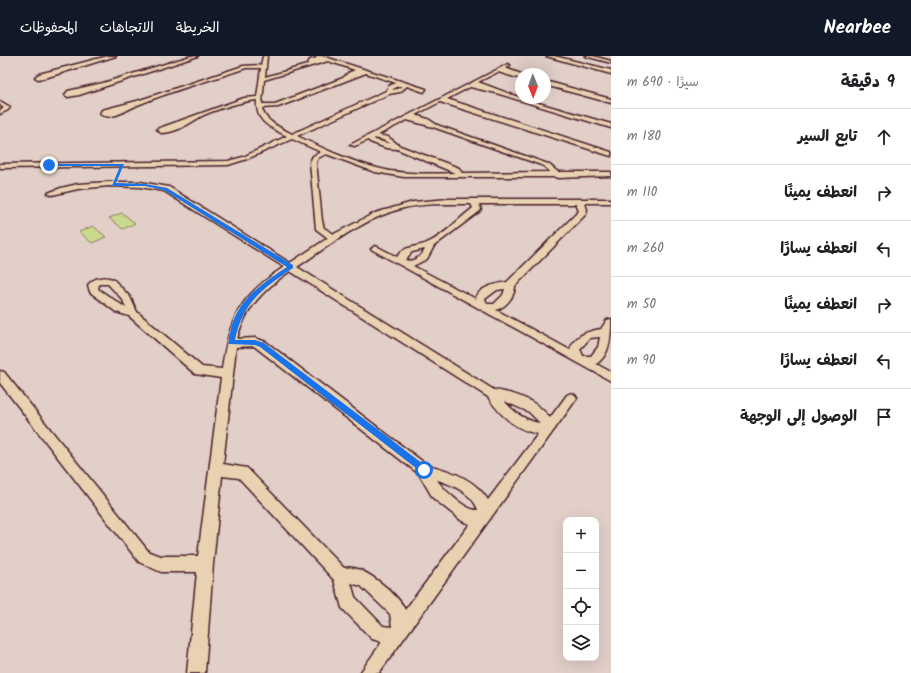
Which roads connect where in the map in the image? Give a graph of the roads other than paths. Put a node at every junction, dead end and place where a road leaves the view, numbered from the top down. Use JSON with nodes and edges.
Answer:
{"nodes":[{"id":1,"x":114,"y":56,"type":"edge"},
{"id":2,"x":196,"y":56,"type":"edge"},
{"id":3,"x":265,"y":56,"type":"edge"},
{"id":4,"x":317,"y":56,"type":"edge"},
{"id":5,"x":548,"y":56,"type":"edge"},
{"id":6,"x":587,"y":56,"type":"edge"},
{"id":7,"x":325,"y":59,"type":"junction"},
{"id":8,"x":611,"y":62,"type":"edge"},
{"id":9,"x":508,"y":65,"type":"dead end"},
{"id":10,"x":264,"y":66,"type":"junction"},
{"id":11,"x":72,"y":68,"type":"junction"},
{"id":12,"x":498,"y":70,"type":"junction"},
{"id":13,"x":363,"y":71,"type":"junction"},
{"id":14,"x":611,"y":72,"type":"edge"},
{"id":15,"x":515,"y":74,"type":"edge"},
{"id":16,"x":263,"y":79,"type":"junction"},
{"id":17,"x":104,"y":84,"type":"junction"},
{"id":18,"x":405,"y":84,"type":"junction"},
{"id":19,"x":472,"y":84,"type":"junction"},
{"id":20,"x":551,"y":85,"type":"edge"},
{"id":21,"x":424,"y":90,"type":"dead end"},
{"id":22,"x":260,"y":98,"type":"junction"},
{"id":23,"x":441,"y":100,"type":"junction"},
{"id":24,"x":611,"y":101,"type":"edge"},
{"id":25,"x":139,"y":102,"type":"junction"},
{"id":26,"x":0,"y":103,"type":"edge"},
{"id":27,"x":259,"y":106,"type":"junction"},
{"id":28,"x":0,"y":112,"type":"edge"},
{"id":29,"x":197,"y":117,"type":"junction"},
{"id":30,"x":408,"y":117,"type":"junction"},
{"id":31,"x":611,"y":126,"type":"edge"},
{"id":32,"x":293,"y":136,"type":"junction"},
{"id":33,"x":370,"y":136,"type":"junction"},
{"id":34,"x":353,"y":145,"type":"dead end"},
{"id":35,"x":327,"y":151,"type":"junction"},
{"id":36,"x":611,"y":154,"type":"edge"},
{"id":37,"x":0,"y":166,"type":"edge"},
{"id":38,"x":611,"y":174,"type":"edge"},
{"id":39,"x":118,"y":175,"type":"junction"},
{"id":40,"x":460,"y":176,"type":"junction"},
{"id":41,"x":558,"y":176,"type":"junction"},
{"id":42,"x":52,"y":193,"type":"dead end"},
{"id":43,"x":579,"y":201,"type":"junction"},
{"id":44,"x":611,"y":201,"type":"edge"},
{"id":45,"x":474,"y":202,"type":"junction"},
{"id":46,"x":334,"y":238,"type":"junction"},
{"id":47,"x":430,"y":245,"type":"junction"},
{"id":48,"x":375,"y":249,"type":"dead end"},
{"id":49,"x":402,"y":264,"type":"junction"},
{"id":50,"x":291,"y":267,"type":"junction"},
{"id":51,"x":510,"y":284,"type":"junction"},
{"id":52,"x":483,"y":307,"type":"junction"},
{"id":53,"x":133,"y":314,"type":"dead end"},
{"id":54,"x":611,"y":323,"type":"edge"},
{"id":55,"x":604,"y":332,"type":"junction"},
{"id":56,"x":231,"y":343,"type":"junction"},
{"id":57,"x":580,"y":360,"type":"junction"},
{"id":58,"x":226,"y":374,"type":"junction"},
{"id":59,"x":0,"y":375,"type":"edge"},
{"id":60,"x":611,"y":377,"type":"edge"},
{"id":61,"x":492,"y":394,"type":"junction"},
{"id":62,"x":571,"y":398,"type":"dead end"},
{"id":63,"x":549,"y":428,"type":"junction"},
{"id":64,"x":217,"y":469,"type":"junction"},
{"id":65,"x":424,"y":470,"type":"junction"},
{"id":66,"x":486,"y":514,"type":"junction"},
{"id":67,"x":205,"y":564,"type":"junction"},
{"id":68,"x":341,"y":576,"type":"junction"},
{"id":69,"x":400,"y":632,"type":"junction"},
{"id":70,"x":196,"y":673,"type":"edge"},
{"id":71,"x":369,"y":673,"type":"edge"}],
"edges":[{"from":1,"to":11,"type":"street"},
{"from":2,"to":17,"type":"street"},
{"from":3,"to":10,"type":"street"},
{"from":4,"to":7,"type":"street"},
{"from":5,"to":14,"type":"street"},
{"from":6,"to":8,"type":"street"},
{"from":7,"to":13,"type":"street"},
{"from":7,"to":16,"type":"street"},
{"from":9,"to":12,"type":"street"},
{"from":10,"to":16,"type":"street"},
{"from":10,"to":25,"type":"street"},
{"from":11,"to":11,"type":"street"},
{"from":12,"to":15,"type":"street"},
{"from":12,"to":19,"type":"street"},
{"from":13,"to":18,"type":"street"},
{"from":13,"to":27,"type":"street"},
{"from":16,"to":22,"type":"street"},
{"from":17,"to":17,"type":"street"},
{"from":18,"to":21,"type":"street"},
{"from":18,"to":32,"type":"street"},
{"from":19,"to":23,"type":"street"},
{"from":19,"to":31,"type":"street"},
{"from":20,"to":24,"type":"street"},
{"from":22,"to":27,"type":"street"},
{"from":22,"to":29,"type":"street"},
{"from":23,"to":30,"type":"street"},
{"from":23,"to":36,"type":"street"},
{"from":25,"to":25,"type":"street"},
{"from":26,"to":28,"type":"street"},
{"from":27,"to":32,"type":"street"},
{"from":29,"to":29,"type":"street"},
{"from":30,"to":33,"type":"street"},
{"from":30,"to":41,"type":"street"},
{"from":32,"to":35,"type":"street"},
{"from":32,"to":39,"type":"street"},
{"from":33,"to":34,"type":"street"},
{"from":33,"to":40,"type":"street"},
{"from":35,"to":40,"type":"street"},
{"from":35,"to":46,"type":"street"},
{"from":37,"to":39,"type":"street"},
{"from":38,"to":41,"type":"street"},
{"from":39,"to":42,"type":"street"},
{"from":39,"to":50,"type":"street"},
{"from":40,"to":41,"type":"street"},
{"from":43,"to":44,"type":"street"},
{"from":43,"to":45,"type":"street"},
{"from":43,"to":51,"type":"street"},
{"from":45,"to":46,"type":"street"},
{"from":45,"to":47,"type":"street"},
{"from":46,"to":50,"type":"street"},
{"from":47,"to":49,"type":"street"},
{"from":47,"to":49,"type":"street"},
{"from":48,"to":49,"type":"street"},
{"from":49,"to":52,"type":"street"},
{"from":50,"to":56,"type":"street"},
{"from":50,"to":61,"type":"street"},
{"from":51,"to":52,"type":"street"},
{"from":51,"to":52,"type":"street"},
{"from":52,"to":57,"type":"street"},
{"from":53,"to":58,"type":"street"},
{"from":54,"to":55,"type":"street"},
{"from":55,"to":57,"type":"street"},
{"from":55,"to":57,"type":"street"},
{"from":56,"to":58,"type":"street"},
{"from":56,"to":65,"type":"street"},
{"from":57,"to":60,"type":"street"},
{"from":58,"to":64,"type":"street"},
{"from":59,"to":67,"type":"street"},
{"from":61,"to":63,"type":"street"},
{"from":61,"to":63,"type":"street"},
{"from":62,"to":63,"type":"street"},
{"from":63,"to":66,"type":"street"},
{"from":64,"to":67,"type":"street"},
{"from":64,"to":68,"type":"street"},
{"from":65,"to":66,"type":"street"},
{"from":65,"to":66,"type":"street"},
{"from":66,"to":69,"type":"street"},
{"from":67,"to":70,"type":"street"},
{"from":68,"to":69,"type":"street"},
{"from":68,"to":69,"type":"street"},
{"from":69,"to":71,"type":"street"}]}
